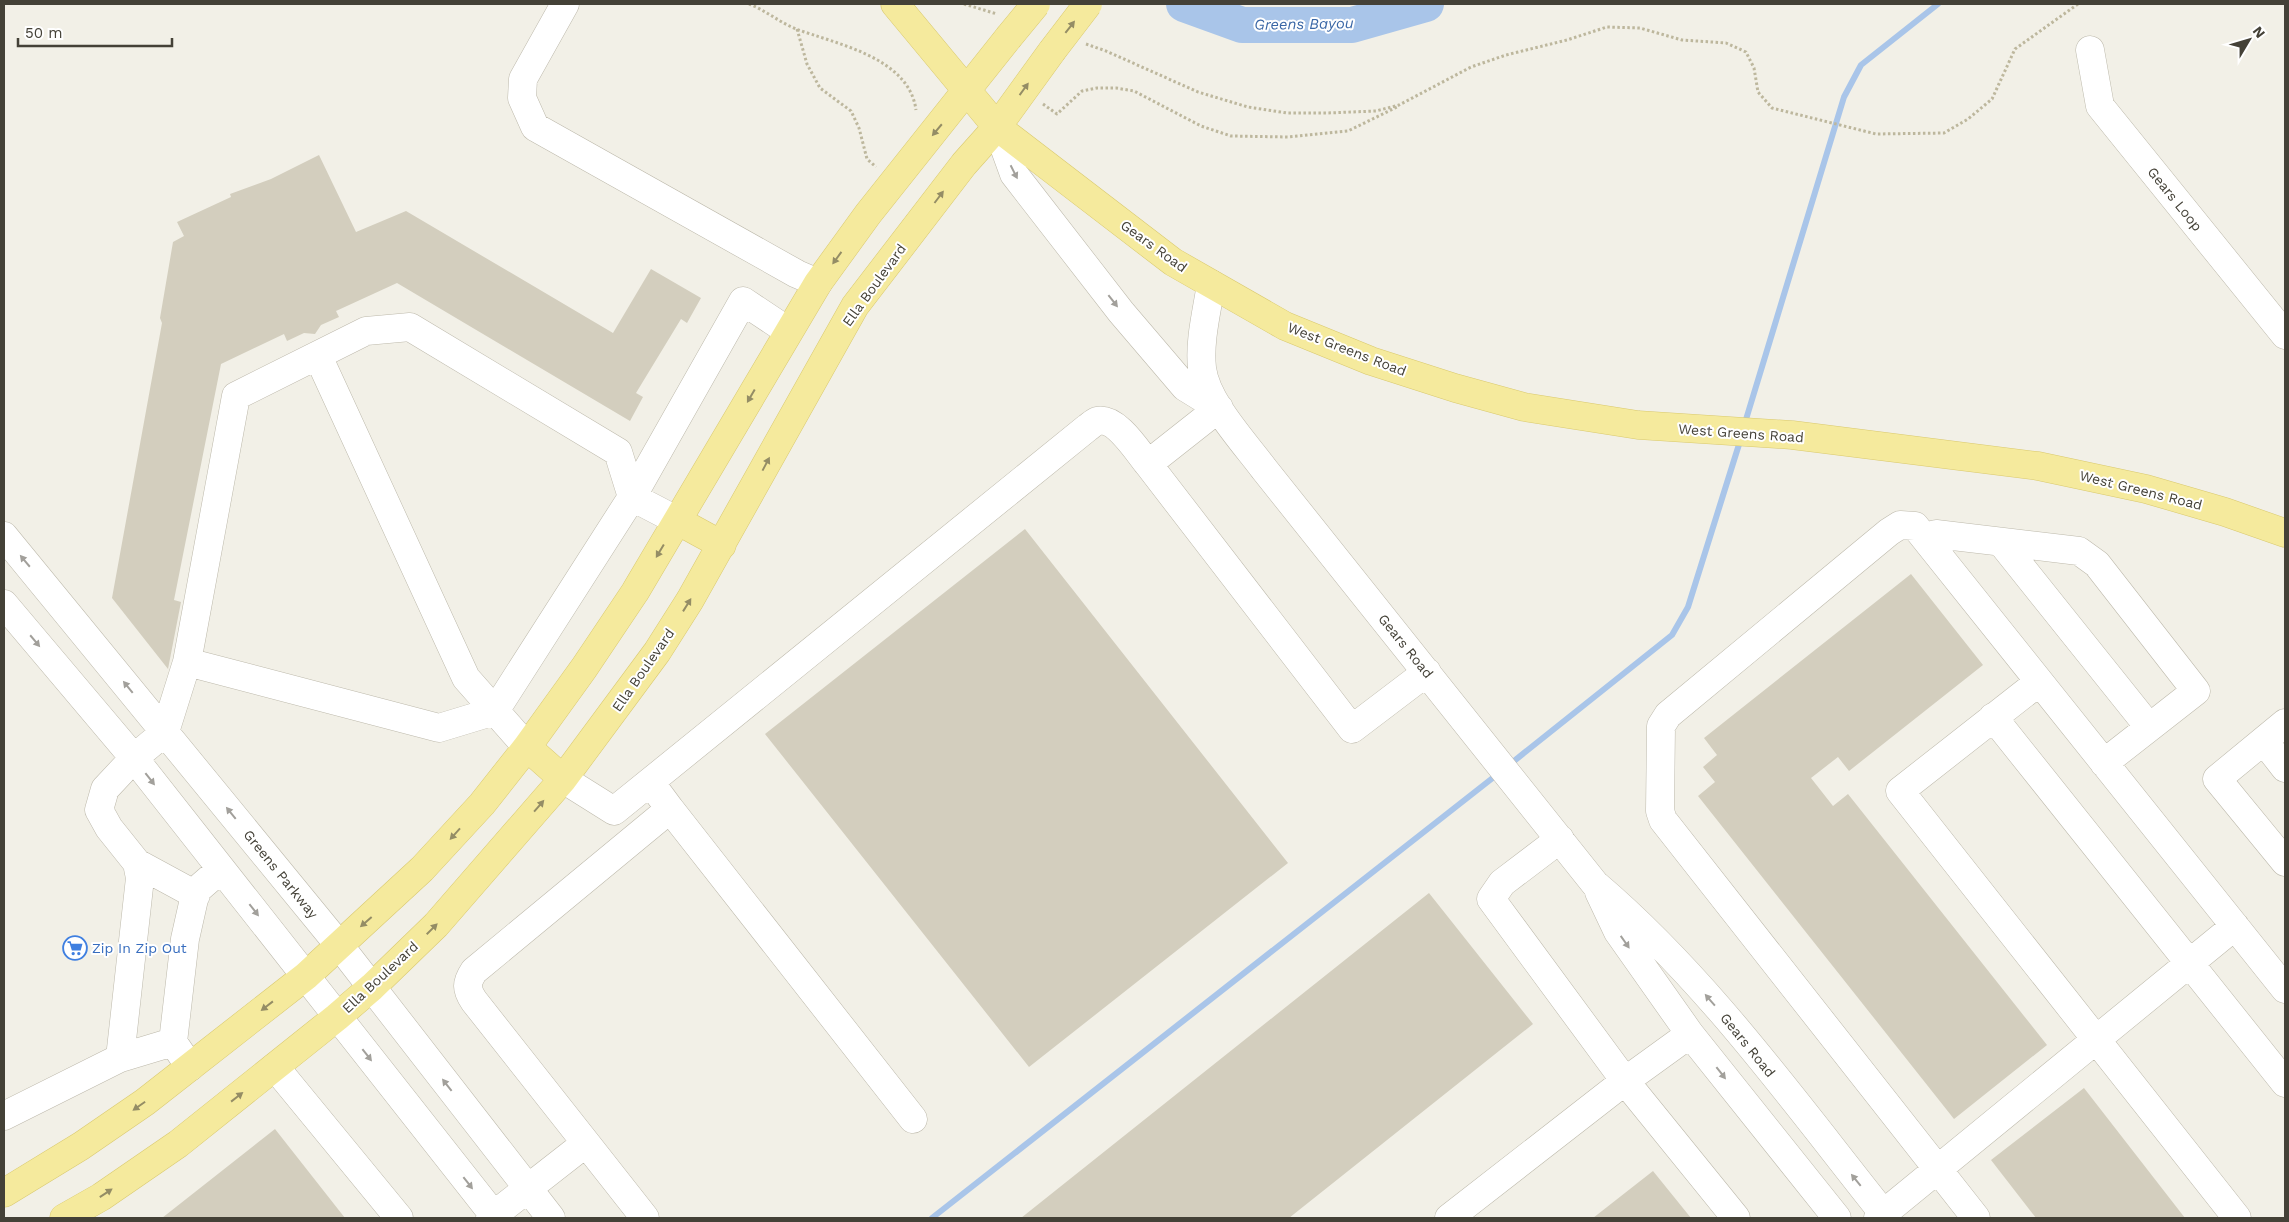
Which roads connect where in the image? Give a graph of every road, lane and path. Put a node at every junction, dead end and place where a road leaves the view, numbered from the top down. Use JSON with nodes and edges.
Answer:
{"nodes":[{"id":1,"x":565,"y":4,"type":"edge"},
{"id":2,"x":749,"y":4,"type":"edge"},
{"id":3,"x":895,"y":4,"type":"edge"},
{"id":4,"x":964,"y":4,"type":"edge"},
{"id":5,"x":1036,"y":4,"type":"edge"},
{"id":6,"x":1088,"y":4,"type":"edge"},
{"id":7,"x":2078,"y":4,"type":"edge"},
{"id":8,"x":1006,"y":27,"type":"junction"},
{"id":9,"x":797,"y":29,"type":"junction"},
{"id":10,"x":1078,"y":41,"type":"dead end"},
{"id":11,"x":2090,"y":50,"type":"dead end"},
{"id":12,"x":967,"y":92,"type":"junction"},
{"id":13,"x":1040,"y":102,"type":"dead end"},
{"id":14,"x":1400,"y":105,"type":"junction"},
{"id":15,"x":916,"y":110,"type":"dead end"},
{"id":16,"x":997,"y":127,"type":"junction"},
{"id":17,"x":876,"y":167,"type":"dead end"},
{"id":18,"x":818,"y":283,"type":"junction"},
{"id":19,"x":1211,"y":284,"type":"junction"},
{"id":20,"x":855,"y":306,"type":"junction"},
{"id":21,"x":788,"y":331,"type":"junction"},
{"id":22,"x":2285,"y":336,"type":"edge"},
{"id":23,"x":318,"y":356,"type":"junction"},
{"id":24,"x":1219,"y":408,"type":"junction"},
{"id":25,"x":1148,"y":464,"type":"junction"},
{"id":26,"x":632,"y":497,"type":"junction"},
{"id":27,"x":678,"y":521,"type":"junction"},
{"id":28,"x":2285,"y":533,"type":"edge"},
{"id":29,"x":4,"y":536,"type":"edge"},
{"id":30,"x":1924,"y":537,"type":"junction"},
{"id":31,"x":2001,"y":542,"type":"junction"},
{"id":32,"x":722,"y":546,"type":"junction"},
{"id":33,"x":4,"y":604,"type":"edge"},
{"id":34,"x":187,"y":662,"type":"junction"},
{"id":35,"x":1427,"y":672,"type":"junction"},
{"id":36,"x":2039,"y":682,"type":"junction"},
{"id":37,"x":495,"y":711,"type":"junction"},
{"id":38,"x":1994,"y":717,"type":"junction"},
{"id":39,"x":2285,"y":723,"type":"edge"},
{"id":40,"x":2149,"y":727,"type":"junction"},
{"id":41,"x":165,"y":732,"type":"junction"},
{"id":42,"x":2264,"y":741,"type":"junction"},
{"id":43,"x":527,"y":747,"type":"junction"},
{"id":44,"x":134,"y":758,"type":"junction"},
{"id":45,"x":2104,"y":763,"type":"junction"},
{"id":46,"x":2285,"y":768,"type":"edge"},
{"id":47,"x":563,"y":778,"type":"junction"},
{"id":48,"x":650,"y":782,"type":"junction"},
{"id":49,"x":670,"y":809,"type":"junction"},
{"id":50,"x":1560,"y":839,"type":"junction"},
{"id":51,"x":2285,"y":862,"type":"edge"},
{"id":52,"x":137,"y":863,"type":"junction"},
{"id":53,"x":221,"y":869,"type":"junction"},
{"id":54,"x":1595,"y":884,"type":"junction"},
{"id":55,"x":196,"y":895,"type":"junction"},
{"id":56,"x":2235,"y":926,"type":"junction"},
{"id":57,"x":339,"y":945,"type":"junction"},
{"id":58,"x":2190,"y":964,"type":"junction"},
{"id":59,"x":306,"y":976,"type":"junction"},
{"id":60,"x":372,"y":987,"type":"junction"},
{"id":61,"x":2285,"y":989,"type":"edge"},
{"id":62,"x":337,"y":1017,"type":"junction"},
{"id":63,"x":1690,"y":1034,"type":"junction"},
{"id":64,"x":2097,"y":1040,"type":"junction"},
{"id":65,"x":173,"y":1042,"type":"junction"},
{"id":66,"x":120,"y":1058,"type":"junction"},
{"id":67,"x":190,"y":1067,"type":"junction"},
{"id":68,"x":275,"y":1067,"type":"junction"},
{"id":69,"x":1625,"y":1082,"type":"junction"},
{"id":70,"x":2285,"y":1084,"type":"edge"},
{"id":71,"x":4,"y":1116,"type":"edge"},
{"id":72,"x":913,"y":1119,"type":"dead end"},
{"id":73,"x":586,"y":1143,"type":"junction"},
{"id":74,"x":1938,"y":1169,"type":"junction"},
{"id":75,"x":528,"y":1189,"type":"junction"},
{"id":76,"x":4,"y":1193,"type":"edge"},
{"id":77,"x":493,"y":1217,"type":"edge"},
{"id":78,"x":1883,"y":1217,"type":"edge"},
{"id":79,"x":64,"y":1218,"type":"edge"},
{"id":80,"x":399,"y":1218,"type":"edge"},
{"id":81,"x":551,"y":1218,"type":"edge"},
{"id":82,"x":645,"y":1218,"type":"edge"},
{"id":83,"x":1449,"y":1218,"type":"edge"},
{"id":84,"x":1736,"y":1218,"type":"edge"},
{"id":85,"x":1837,"y":1218,"type":"edge"},
{"id":86,"x":1976,"y":1218,"type":"edge"},
{"id":87,"x":2237,"y":1218,"type":"edge"}],
"edges":[{"from":1,"to":18,"type":"street"},
{"from":2,"to":9,"type":"path"},
{"from":3,"to":12,"type":"main road","name":"Gears Road"},
{"from":4,"to":8,"type":"path"},
{"from":5,"to":8,"type":"main road","bridge":true},
{"from":16,"to":6,"type":"main road","name":"Ella Boulevard","one_way":true,"bridge":true},
{"from":7,"to":14,"type":"path"},
{"from":8,"to":12,"type":"main road"},
{"from":9,"to":15,"type":"path"},
{"from":9,"to":17,"type":"path"},
{"from":10,"to":14,"type":"path"},
{"from":11,"to":22,"type":"street","name":"Gears Loop"},
{"from":12,"to":16,"type":"main road","name":"Gears Road"},
{"from":12,"to":18,"type":"main road","one_way":true},
{"from":13,"to":14,"type":"path"},
{"from":16,"to":19,"type":"main road","name":"Gears Road"},
{"from":20,"to":16,"type":"main road","name":"Ella Boulevard","one_way":true},
{"from":16,"to":24,"type":"street","name":"Gears Road","one_way":true},
{"from":18,"to":20,"type":"main road"},
{"from":18,"to":21,"type":"main road"},
{"from":19,"to":24,"type":"street","name":"Gears Road"},
{"from":19,"to":28,"type":"main road","name":"West Greens Road"},
{"from":32,"to":20,"type":"main road","name":"Ella Boulevard","one_way":true},
{"from":21,"to":26,"type":"street"},
{"from":21,"to":27,"type":"main road","one_way":true},
{"from":23,"to":26,"type":"street"},
{"from":23,"to":34,"type":"street"},
{"from":23,"to":37,"type":"street"},
{"from":24,"to":25,"type":"street"},
{"from":24,"to":35,"type":"street","name":"Gears Road"},
{"from":25,"to":35,"type":"street"},
{"from":25,"to":48,"type":"street"},
{"from":26,"to":27,"type":"street"},
{"from":26,"to":37,"type":"street"},
{"from":27,"to":32,"type":"main road"},
{"from":27,"to":43,"type":"main road","one_way":true},
{"from":41,"to":29,"type":"street","name":"Greens Parkway","one_way":true},
{"from":30,"to":31,"type":"street"},
{"from":30,"to":36,"type":"street"},
{"from":30,"to":74,"type":"street"},
{"from":31,"to":40,"type":"street"},
{"from":31,"to":40,"type":"street"},
{"from":47,"to":32,"type":"main road","name":"Ella Boulevard","one_way":true},
{"from":33,"to":44,"type":"street","one_way":true},
{"from":34,"to":37,"type":"street"},
{"from":34,"to":41,"type":"street"},
{"from":35,"to":50,"type":"street","name":"Gears Road"},
{"from":36,"to":38,"type":"street"},
{"from":36,"to":45,"type":"street"},
{"from":37,"to":43,"type":"street"},
{"from":38,"to":58,"type":"street"},
{"from":38,"to":64,"type":"street"},
{"from":39,"to":42,"type":"street"},
{"from":40,"to":45,"type":"street"},
{"from":41,"to":44,"type":"street"},
{"from":57,"to":41,"type":"street","name":"Greens Parkway","one_way":true},
{"from":42,"to":46,"type":"street"},
{"from":42,"to":51,"type":"street"},
{"from":43,"to":47,"type":"main road"},
{"from":43,"to":57,"type":"main road","one_way":true},
{"from":44,"to":52,"type":"street"},
{"from":44,"to":53,"type":"street","one_way":true},
{"from":45,"to":56,"type":"street"},
{"from":47,"to":48,"type":"street"},
{"from":60,"to":47,"type":"main road","name":"Ella Boulevard","one_way":true},
{"from":48,"to":49,"type":"street"},
{"from":49,"to":72,"type":"street"},
{"from":49,"to":73,"type":"street"},
{"from":50,"to":54,"type":"street","name":"Gears Road"},
{"from":50,"to":69,"type":"street"},
{"from":52,"to":55,"type":"street"},
{"from":52,"to":66,"type":"street"},
{"from":53,"to":55,"type":"street"},
{"from":53,"to":59,"type":"street","one_way":true},
{"from":54,"to":63,"type":"street","name":"Gears Road","one_way":true},
{"from":78,"to":54,"type":"street","name":"Gears Road","one_way":true},
{"from":55,"to":65,"type":"street"},
{"from":56,"to":58,"type":"street"},
{"from":56,"to":61,"type":"street"},
{"from":57,"to":59,"type":"main road"},
{"from":57,"to":60,"type":"street","name":"Greens Parkway"},
{"from":58,"to":64,"type":"street"},
{"from":58,"to":70,"type":"street"},
{"from":59,"to":62,"type":"street"},
{"from":59,"to":67,"type":"main road","one_way":true},
{"from":60,"to":62,"type":"main road","name":"Ella Boulevard"},
{"from":75,"to":60,"type":"street","name":"Greens Parkway","one_way":true},
{"from":62,"to":68,"type":"main road","name":"Ella Boulevard"},
{"from":62,"to":77,"type":"street","one_way":true},
{"from":63,"to":69,"type":"street"},
{"from":63,"to":85,"type":"street","name":"Gears Road","one_way":true},
{"from":64,"to":74,"type":"street"},
{"from":64,"to":87,"type":"street"},
{"from":65,"to":66,"type":"street"},
{"from":65,"to":67,"type":"street"},
{"from":66,"to":71,"type":"street"},
{"from":67,"to":76,"type":"main road","one_way":true},
{"from":79,"to":68,"type":"main road","name":"Ella Boulevard","one_way":true},
{"from":68,"to":80,"type":"street"},
{"from":69,"to":83,"type":"street"},
{"from":69,"to":84,"type":"street"},
{"from":73,"to":75,"type":"street"},
{"from":73,"to":82,"type":"street"},
{"from":74,"to":78,"type":"street"},
{"from":74,"to":86,"type":"street"},
{"from":75,"to":77,"type":"street"},
{"from":75,"to":81,"type":"street","name":"Greens Parkway"}]}
